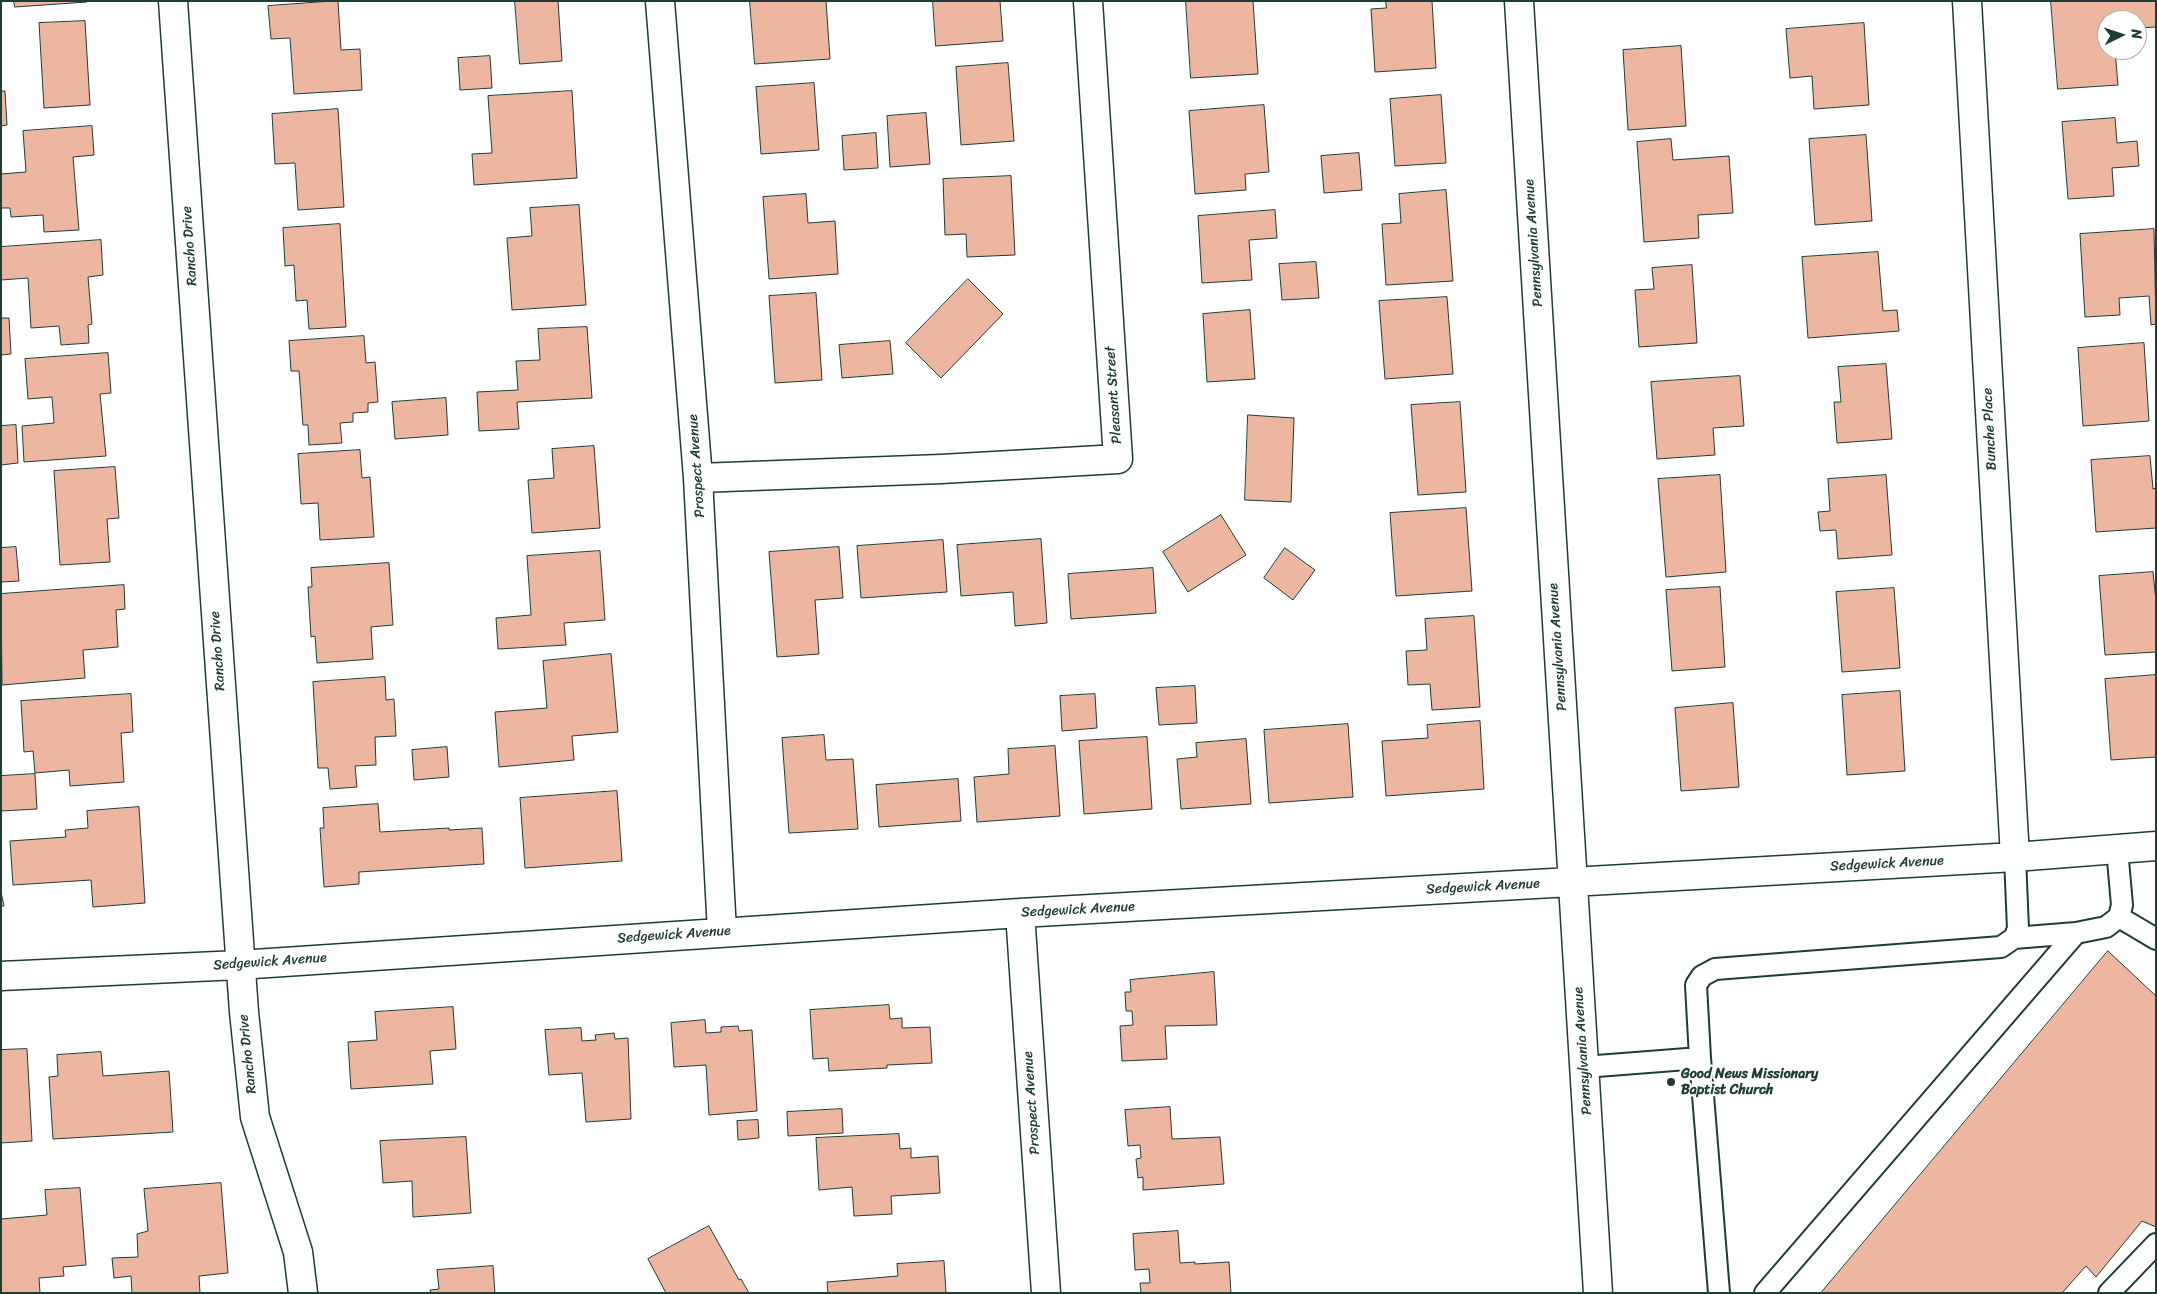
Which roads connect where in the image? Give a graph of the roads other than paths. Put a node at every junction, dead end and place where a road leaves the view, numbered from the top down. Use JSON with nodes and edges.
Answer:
{"nodes":[{"id":1,"x":173,"y":1,"type":"edge"},
{"id":2,"x":660,"y":1,"type":"edge"},
{"id":3,"x":1088,"y":1,"type":"edge"},
{"id":4,"x":1519,"y":1,"type":"edge"},
{"id":5,"x":1967,"y":1,"type":"edge"},
{"id":6,"x":698,"y":478,"type":"junction"},
{"id":7,"x":2156,"y":846,"type":"edge"},
{"id":8,"x":2117,"y":849,"type":"junction"},
{"id":9,"x":2014,"y":857,"type":"junction"},
{"id":10,"x":1573,"y":882,"type":"junction"},
{"id":11,"x":1020,"y":913,"type":"junction"},
{"id":12,"x":2119,"y":917,"type":"junction"},
{"id":13,"x":722,"y":932,"type":"junction"},
{"id":14,"x":2076,"y":933,"type":"junction"},
{"id":15,"x":2156,"y":939,"type":"edge"},
{"id":16,"x":2008,"y":942,"type":"junction"},
{"id":17,"x":239,"y":965,"type":"junction"},
{"id":18,"x":1,"y":976,"type":"edge"},
{"id":19,"x":1700,"y":1058,"type":"junction"},
{"id":20,"x":1584,"y":1067,"type":"junction"},
{"id":21,"x":2156,"y":1244,"type":"edge"},
{"id":22,"x":303,"y":1293,"type":"edge"},
{"id":23,"x":1046,"y":1293,"type":"edge"},
{"id":24,"x":1598,"y":1293,"type":"edge"},
{"id":25,"x":1720,"y":1293,"type":"edge"},
{"id":26,"x":1765,"y":1293,"type":"edge"},
{"id":27,"x":2108,"y":1293,"type":"edge"}],
"edges":[{"from":1,"to":17,"type":"street","name":"Rancho Drive"},
{"from":2,"to":6,"type":"street","name":"Prospect Avenue"},
{"from":3,"to":6,"type":"street","name":"Pleasant Street"},
{"from":4,"to":10,"type":"street","name":"Pennsylvania Avenue"},
{"from":5,"to":9,"type":"street","name":"Bunche Place"},
{"from":6,"to":13,"type":"street","name":"Prospect Avenue"},
{"from":7,"to":8,"type":"street","name":"Sedgewick Avenue"},
{"from":8,"to":9,"type":"street","name":"Sedgewick Avenue"},
{"from":8,"to":12,"type":"lane"},
{"from":9,"to":10,"type":"street","name":"Sedgewick Avenue"},
{"from":9,"to":16,"type":"lane"},
{"from":10,"to":11,"type":"street","name":"Sedgewick Avenue"},
{"from":10,"to":20,"type":"street","name":"Pennsylvania Avenue"},
{"from":11,"to":13,"type":"street","name":"Sedgewick Avenue"},
{"from":11,"to":23,"type":"street","name":"Prospect Avenue"},
{"from":12,"to":14,"type":"lane"},
{"from":12,"to":15,"type":"lane"},
{"from":13,"to":17,"type":"street","name":"Sedgewick Avenue"},
{"from":14,"to":16,"type":"lane"},
{"from":14,"to":26,"type":"lane"},
{"from":16,"to":19,"type":"lane"},
{"from":17,"to":18,"type":"street","name":"Sedgewick Avenue"},
{"from":17,"to":22,"type":"street","name":"Rancho Drive"},
{"from":19,"to":20,"type":"lane"},
{"from":19,"to":25,"type":"lane"},
{"from":20,"to":24,"type":"street","name":"Pennsylvania Avenue"},
{"from":21,"to":27,"type":"lane"}]}
